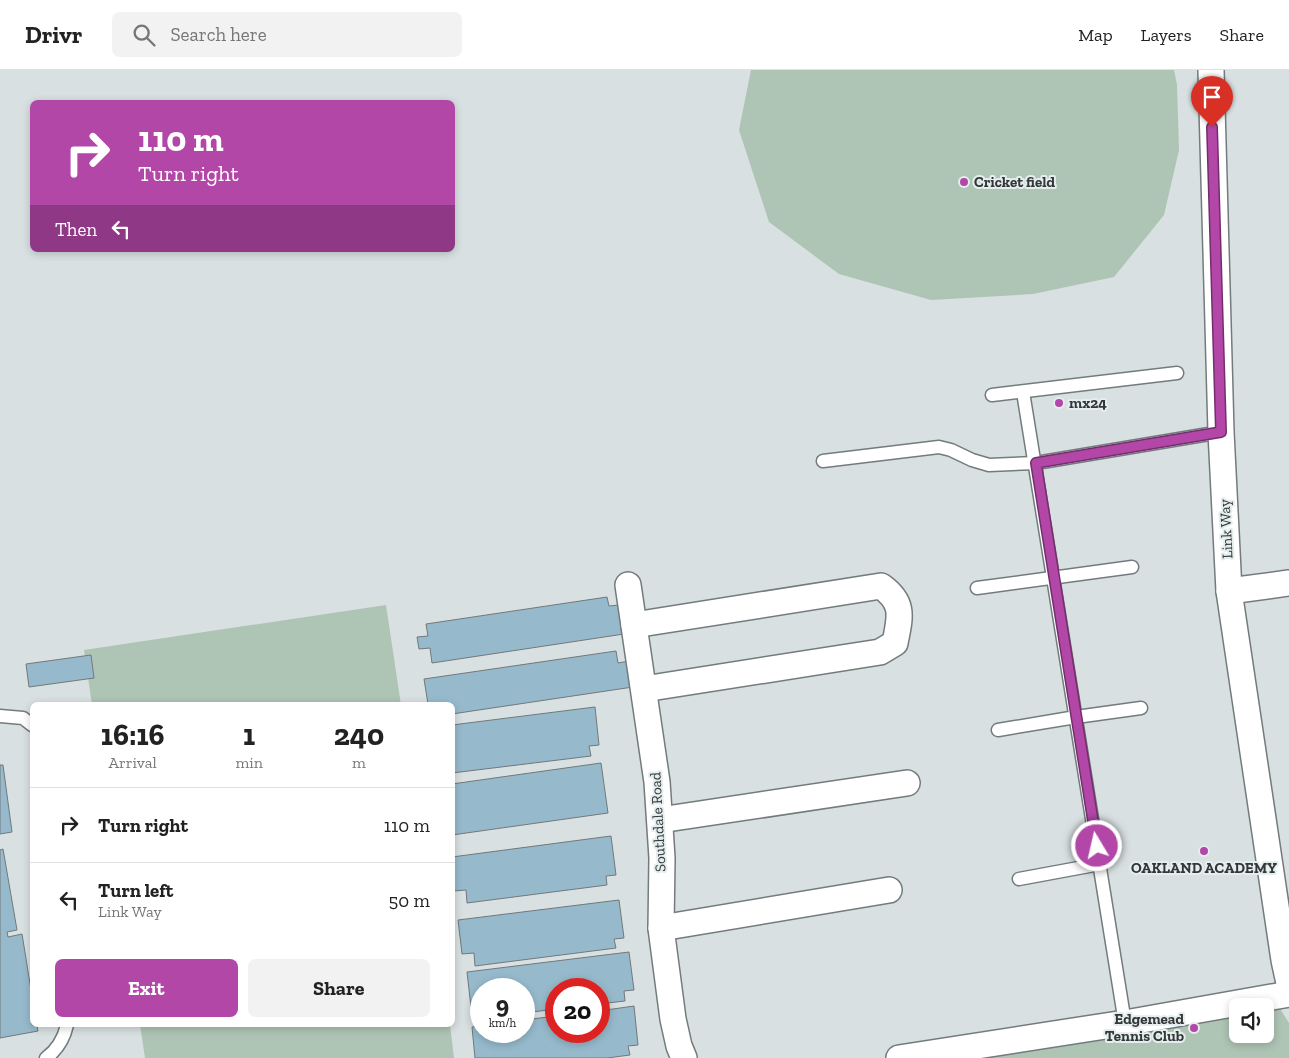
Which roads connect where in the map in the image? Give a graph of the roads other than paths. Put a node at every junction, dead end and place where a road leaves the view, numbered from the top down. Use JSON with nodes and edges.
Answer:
{"nodes":[{"id":1,"x":1210,"y":70,"type":"edge"},
{"id":2,"x":1177,"y":373,"type":"dead end"},
{"id":3,"x":1023,"y":392,"type":"junction"},
{"id":4,"x":992,"y":395,"type":"dead end"},
{"id":5,"x":1221,"y":432,"type":"junction"},
{"id":6,"x":823,"y":461,"type":"dead end"},
{"id":7,"x":1036,"y":463,"type":"junction"},
{"id":8,"x":1132,"y":567,"type":"dead end"},
{"id":9,"x":1054,"y":578,"type":"junction"},
{"id":10,"x":1289,"y":583,"type":"edge"},
{"id":11,"x":628,"y":585,"type":"dead end"},
{"id":12,"x":977,"y":588,"type":"dead end"},
{"id":13,"x":1229,"y":591,"type":"junction"},
{"id":14,"x":634,"y":625,"type":"junction"},
{"id":15,"x":644,"y":689,"type":"junction"},
{"id":16,"x":1142,"y":708,"type":"dead end"},
{"id":17,"x":0,"y":716,"type":"edge"},
{"id":18,"x":1076,"y":717,"type":"junction"},
{"id":19,"x":30,"y":723,"type":"edge"},
{"id":20,"x":998,"y":730,"type":"dead end"},
{"id":21,"x":907,"y":783,"type":"dead end"},
{"id":22,"x":660,"y":820,"type":"junction"},
{"id":23,"x":1100,"y":864,"type":"junction"},
{"id":24,"x":1020,"y":879,"type":"dead end"},
{"id":25,"x":889,"y":890,"type":"dead end"},
{"id":26,"x":661,"y":928,"type":"junction"},
{"id":27,"x":1289,"y":983,"type":"edge"},
{"id":28,"x":1289,"y":994,"type":"edge"},
{"id":29,"x":1125,"y":1023,"type":"junction"},
{"id":30,"x":66,"y":1027,"type":"edge"},
{"id":31,"x":960,"y":1054,"type":"edge"},
{"id":32,"x":46,"y":1058,"type":"edge"},
{"id":33,"x":684,"y":1058,"type":"edge"},
{"id":34,"x":899,"y":1058,"type":"edge"}],
"edges":[{"from":1,"to":5,"type":"street","name":"Link Way"},
{"from":2,"to":3,"type":"lane"},
{"from":3,"to":4,"type":"lane"},
{"from":3,"to":7,"type":"lane"},
{"from":5,"to":7,"type":"lane"},
{"from":5,"to":13,"type":"street","name":"Link Way"},
{"from":6,"to":7,"type":"lane"},
{"from":7,"to":9,"type":"lane"},
{"from":8,"to":9,"type":"lane"},
{"from":9,"to":12,"type":"lane"},
{"from":9,"to":18,"type":"lane"},
{"from":10,"to":13,"type":"street"},
{"from":11,"to":14,"type":"street","name":"Southdale Road"},
{"from":13,"to":27,"type":"street","name":"Link Way"},
{"from":14,"to":15,"type":"street","name":"Southdale Road"},
{"from":14,"to":15,"type":"street"},
{"from":15,"to":22,"type":"street","name":"Southdale Road"},
{"from":16,"to":18,"type":"lane"},
{"from":17,"to":19,"type":"lane"},
{"from":18,"to":20,"type":"lane"},
{"from":18,"to":23,"type":"lane"},
{"from":21,"to":22,"type":"street"},
{"from":22,"to":26,"type":"street","name":"Southdale Road"},
{"from":23,"to":24,"type":"lane"},
{"from":23,"to":29,"type":"lane"},
{"from":25,"to":26,"type":"street"},
{"from":26,"to":33,"type":"street","name":"Southdale Road"},
{"from":28,"to":29,"type":"street"},
{"from":29,"to":31,"type":"street"},
{"from":30,"to":32,"type":"lane"},
{"from":31,"to":34,"type":"street"}]}
